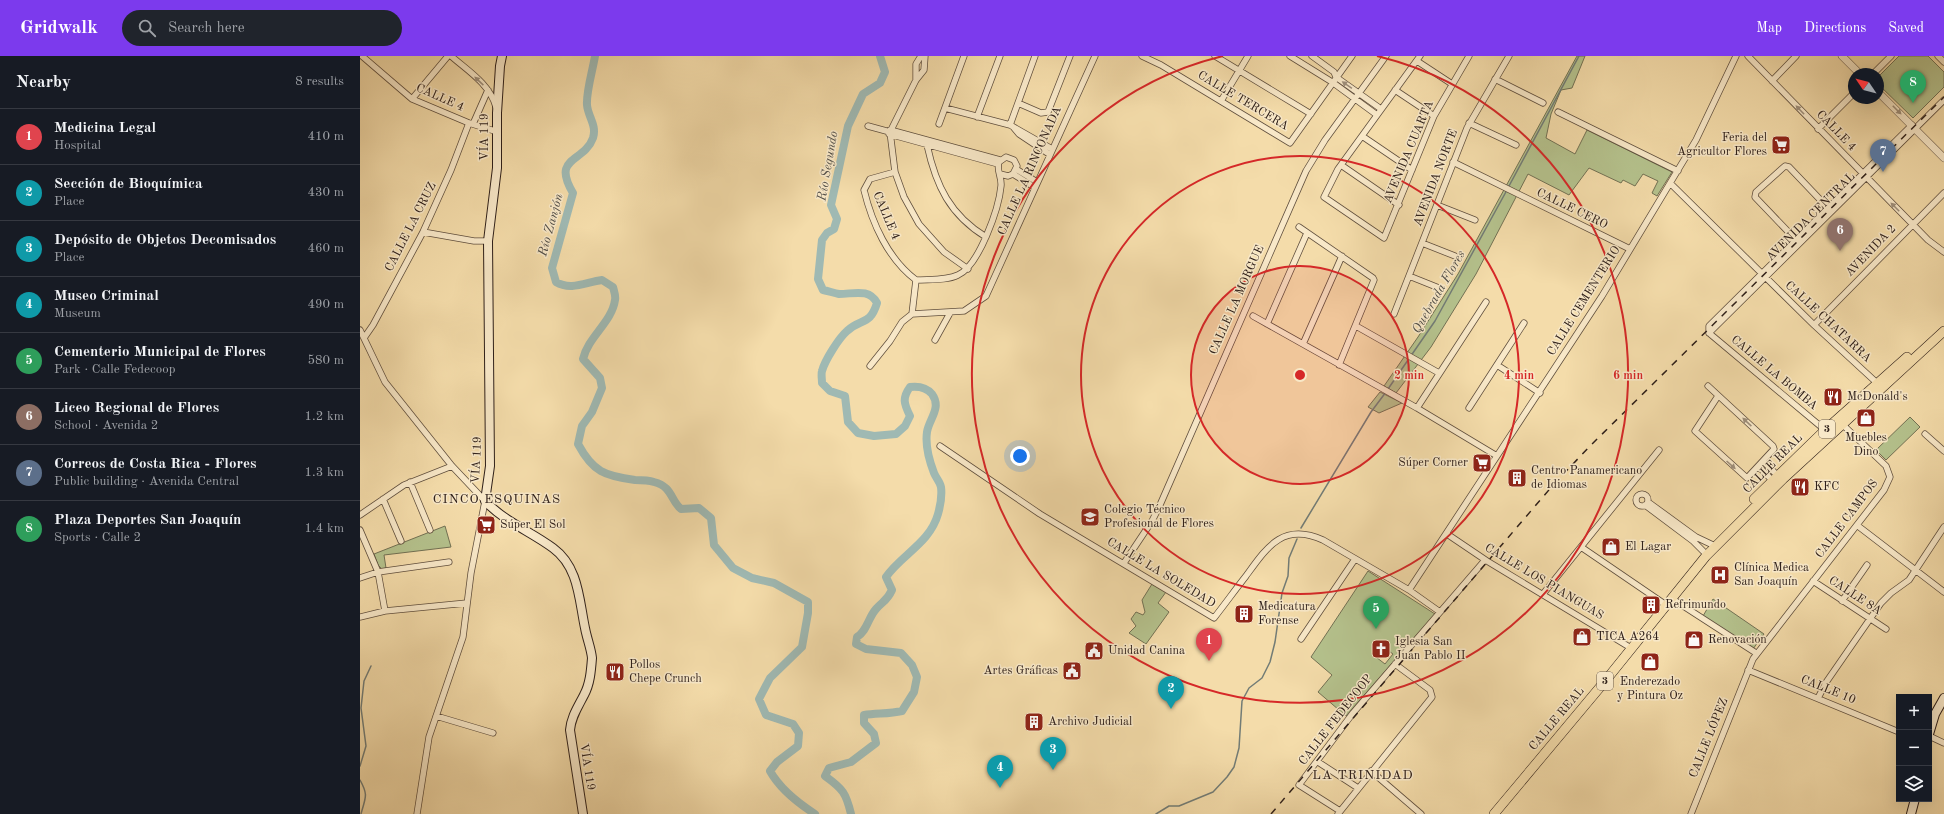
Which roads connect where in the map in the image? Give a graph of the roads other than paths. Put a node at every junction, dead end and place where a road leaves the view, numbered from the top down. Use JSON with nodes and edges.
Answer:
{"nodes":[{"id":1,"x":449,"y":56,"type":"edge"},
{"id":2,"x":502,"y":56,"type":"edge"},
{"id":3,"x":921,"y":56,"type":"edge"},
{"id":4,"x":925,"y":56,"type":"edge"},
{"id":5,"x":964,"y":56,"type":"edge"},
{"id":6,"x":1000,"y":56,"type":"edge"},
{"id":7,"x":1035,"y":56,"type":"edge"},
{"id":8,"x":1070,"y":56,"type":"edge"},
{"id":9,"x":1095,"y":56,"type":"edge"},
{"id":10,"x":1142,"y":56,"type":"edge"},
{"id":11,"x":1215,"y":56,"type":"edge"},
{"id":12,"x":1248,"y":56,"type":"edge"},
{"id":13,"x":1290,"y":56,"type":"edge"},
{"id":14,"x":1312,"y":56,"type":"edge"},
{"id":15,"x":1352,"y":56,"type":"edge"},
{"id":16,"x":1386,"y":56,"type":"edge"},
{"id":17,"x":1469,"y":56,"type":"edge"},
{"id":18,"x":1509,"y":56,"type":"edge"},
{"id":19,"x":1735,"y":56,"type":"edge"},
{"id":20,"x":1748,"y":56,"type":"edge"},
{"id":21,"x":1796,"y":56,"type":"edge"},
{"id":22,"x":1842,"y":56,"type":"edge"},
{"id":23,"x":1891,"y":56,"type":"edge"},
{"id":24,"x":1938,"y":56,"type":"edge"},
{"id":25,"x":364,"y":57,"type":"edge"},
{"id":26,"x":1419,"y":58,"type":"edge"},
{"id":27,"x":1944,"y":62,"type":"edge"},
{"id":28,"x":1854,"y":68,"type":"edge"},
{"id":29,"x":1879,"y":68,"type":"edge"},
{"id":30,"x":1239,"y":71,"type":"junction"},
{"id":31,"x":1495,"y":79,"type":"junction"},
{"id":32,"x":916,"y":80,"type":"junction"},
{"id":33,"x":1334,"y":80,"type":"junction"},
{"id":34,"x":1772,"y":81,"type":"junction"},
{"id":35,"x":1452,"y":84,"type":"junction"},
{"id":36,"x":488,"y":90,"type":"junction"},
{"id":37,"x":1396,"y":90,"type":"junction"},
{"id":38,"x":1359,"y":94,"type":"junction"},
{"id":39,"x":1884,"y":98,"type":"edge"},
{"id":40,"x":412,"y":99,"type":"junction"},
{"id":41,"x":1355,"y":99,"type":"junction"},
{"id":42,"x":1848,"y":99,"type":"edge"},
{"id":43,"x":1944,"y":100,"type":"edge"},
{"id":44,"x":1221,"y":101,"type":"junction"},
{"id":45,"x":1018,"y":103,"type":"junction"},
{"id":46,"x":1543,"y":103,"type":"dead end"},
{"id":47,"x":945,"y":108,"type":"junction"},
{"id":48,"x":1381,"y":109,"type":"junction"},
{"id":49,"x":1558,"y":112,"type":"dead end"},
{"id":50,"x":497,"y":113,"type":"junction"},
{"id":51,"x":1311,"y":114,"type":"junction"},
{"id":52,"x":898,"y":115,"type":"junction"},
{"id":53,"x":1377,"y":115,"type":"junction"},
{"id":54,"x":1434,"y":116,"type":"junction"},
{"id":55,"x":977,"y":117,"type":"junction"},
{"id":56,"x":471,"y":123,"type":"junction"},
{"id":57,"x":1469,"y":123,"type":"junction"},
{"id":58,"x":939,"y":124,"type":"dead end"},
{"id":59,"x":868,"y":126,"type":"dead end"},
{"id":60,"x":1012,"y":127,"type":"junction"},
{"id":61,"x":1913,"y":127,"type":"junction"},
{"id":62,"x":1818,"y":129,"type":"junction"},
{"id":63,"x":498,"y":132,"type":"junction"},
{"id":64,"x":890,"y":132,"type":"junction"},
{"id":65,"x":899,"y":134,"type":"junction"},
{"id":66,"x":1362,"y":136,"type":"junction"},
{"id":67,"x":928,"y":145,"type":"junction"},
{"id":68,"x":1516,"y":145,"type":"dead end"},
{"id":69,"x":892,"y":146,"type":"junction"},
{"id":70,"x":941,"y":149,"type":"junction"},
{"id":71,"x":1052,"y":149,"type":"junction"},
{"id":72,"x":1049,"y":154,"type":"junction"},
{"id":73,"x":1944,"y":158,"type":"edge"},
{"id":74,"x":930,"y":160,"type":"junction"},
{"id":75,"x":999,"y":162,"type":"junction"},
{"id":76,"x":1453,"y":162,"type":"junction"},
{"id":77,"x":1340,"y":165,"type":"junction"},
{"id":78,"x":1412,"y":170,"type":"junction"},
{"id":79,"x":1678,"y":171,"type":"junction"},
{"id":80,"x":895,"y":172,"type":"junction"},
{"id":81,"x":1014,"y":173,"type":"junction"},
{"id":82,"x":1000,"y":174,"type":"junction"},
{"id":83,"x":1865,"y":176,"type":"junction"},
{"id":84,"x":1670,"y":183,"type":"junction"},
{"id":85,"x":1035,"y":185,"type":"junction"},
{"id":86,"x":1001,"y":186,"type":"junction"},
{"id":87,"x":1944,"y":193,"type":"edge"},
{"id":88,"x":1398,"y":205,"type":"junction"},
{"id":89,"x":1437,"y":205,"type":"junction"},
{"id":90,"x":1830,"y":210,"type":"junction"},
{"id":91,"x":1475,"y":220,"type":"dead end"},
{"id":92,"x":1912,"y":224,"type":"junction"},
{"id":93,"x":1299,"y":227,"type":"dead end"},
{"id":94,"x":423,"y":232,"type":"junction"},
{"id":95,"x":1307,"y":233,"type":"junction"},
{"id":96,"x":986,"y":237,"type":"junction"},
{"id":97,"x":488,"y":241,"type":"junction"},
{"id":98,"x":1797,"y":242,"type":"junction"},
{"id":99,"x":1422,"y":243,"type":"junction"},
{"id":100,"x":1630,"y":249,"type":"junction"},
{"id":101,"x":1944,"y":252,"type":"edge"},
{"id":102,"x":1342,"y":256,"type":"junction"},
{"id":103,"x":1455,"y":256,"type":"dead end"},
{"id":104,"x":968,"y":269,"type":"junction"},
{"id":105,"x":1409,"y":276,"type":"junction"},
{"id":106,"x":1763,"y":276,"type":"junction"},
{"id":107,"x":916,"y":280,"type":"junction"},
{"id":108,"x":1439,"y":288,"type":"dead end"},
{"id":109,"x":1486,"y":302,"type":"dead end"},
{"id":110,"x":950,"y":313,"type":"junction"},
{"id":111,"x":912,"y":314,"type":"junction"},
{"id":112,"x":1394,"y":314,"type":"dead end"},
{"id":113,"x":1253,"y":316,"type":"dead end"},
{"id":114,"x":1524,"y":323,"type":"dead end"},
{"id":115,"x":1267,"y":324,"type":"junction"},
{"id":116,"x":1814,"y":325,"type":"junction"},
{"id":117,"x":1356,"y":326,"type":"junction"},
{"id":118,"x":1943,"y":328,"type":"edge"},
{"id":119,"x":360,"y":330,"type":"edge"},
{"id":120,"x":1710,"y":333,"type":"junction"},
{"id":121,"x":364,"y":338,"type":"junction"},
{"id":122,"x":935,"y":340,"type":"dead end"},
{"id":123,"x":1303,"y":344,"type":"junction"},
{"id":124,"x":1339,"y":365,"type":"junction"},
{"id":125,"x":1497,"y":365,"type":"junction"},
{"id":126,"x":870,"y":366,"type":"dead end"},
{"id":127,"x":1902,"y":369,"type":"junction"},
{"id":128,"x":1439,"y":373,"type":"junction"},
{"id":129,"x":1877,"y":383,"type":"junction"},
{"id":130,"x":1708,"y":386,"type":"dead end"},
{"id":131,"x":1540,"y":392,"type":"junction"},
{"id":132,"x":1718,"y":396,"type":"junction"},
{"id":133,"x":1869,"y":399,"type":"junction"},
{"id":134,"x":1857,"y":402,"type":"junction"},
{"id":135,"x":1417,"y":408,"type":"junction"},
{"id":136,"x":1469,"y":408,"type":"dead end"},
{"id":137,"x":1842,"y":424,"type":"junction"},
{"id":138,"x":1825,"y":430,"type":"junction"},
{"id":139,"x":1924,"y":434,"type":"dead end"},
{"id":140,"x":940,"y":446,"type":"dead end"},
{"id":141,"x":1659,"y":450,"type":"dead end"},
{"id":142,"x":1944,"y":451,"type":"edge"},
{"id":143,"x":1810,"y":454,"type":"junction"},
{"id":144,"x":1497,"y":456,"type":"junction"},
{"id":145,"x":1761,"y":464,"type":"junction"},
{"id":146,"x":452,"y":466,"type":"junction"},
{"id":147,"x":1775,"y":478,"type":"junction"},
{"id":148,"x":410,"y":482,"type":"junction"},
{"id":149,"x":383,"y":499,"type":"junction"},
{"id":150,"x":485,"y":501,"type":"junction"},
{"id":151,"x":1646,"y":503,"type":"dead end"},
{"id":152,"x":360,"y":515,"type":"edge"},
{"id":153,"x":1858,"y":526,"type":"junction"},
{"id":154,"x":1944,"y":527,"type":"edge"},
{"id":155,"x":360,"y":530,"type":"edge"},
{"id":156,"x":430,"y":530,"type":"dead end"},
{"id":157,"x":1446,"y":534,"type":"junction"},
{"id":158,"x":1694,"y":539,"type":"junction"},
{"id":159,"x":401,"y":541,"type":"dead end"},
{"id":160,"x":1715,"y":546,"type":"junction"},
{"id":161,"x":1581,"y":547,"type":"junction"},
{"id":162,"x":1707,"y":555,"type":"junction"},
{"id":163,"x":1355,"y":559,"type":"junction"},
{"id":164,"x":1485,"y":560,"type":"junction"},
{"id":165,"x":449,"y":562,"type":"dead end"},
{"id":166,"x":1124,"y":563,"type":"junction"},
{"id":167,"x":1867,"y":565,"type":"dead end"},
{"id":168,"x":1916,"y":570,"type":"junction"},
{"id":169,"x":378,"y":572,"type":"junction"},
{"id":170,"x":360,"y":578,"type":"edge"},
{"id":171,"x":1813,"y":581,"type":"junction"},
{"id":172,"x":1409,"y":590,"type":"junction"},
{"id":173,"x":1944,"y":592,"type":"edge"},
{"id":174,"x":1543,"y":594,"type":"junction"},
{"id":175,"x":1842,"y":601,"type":"junction"},
{"id":176,"x":1668,"y":602,"type":"junction"},
{"id":177,"x":467,"y":603,"type":"junction"},
{"id":178,"x":385,"y":611,"type":"junction"},
{"id":179,"x":1440,"y":612,"type":"junction"},
{"id":180,"x":360,"y":617,"type":"edge"},
{"id":181,"x":1870,"y":620,"type":"junction"},
{"id":182,"x":1886,"y":629,"type":"dead end"},
{"id":183,"x":1301,"y":639,"type":"dead end"},
{"id":184,"x":1631,"y":648,"type":"junction"},
{"id":185,"x":1756,"y":653,"type":"junction"},
{"id":186,"x":1395,"y":664,"type":"junction"},
{"id":187,"x":1748,"y":670,"type":"junction"},
{"id":188,"x":1818,"y":698,"type":"junction"},
{"id":189,"x":1944,"y":698,"type":"edge"},
{"id":190,"x":436,"y":716,"type":"junction"},
{"id":191,"x":1930,"y":730,"type":"edge"},
{"id":192,"x":1896,"y":731,"type":"edge"},
{"id":193,"x":493,"y":733,"type":"dead end"},
{"id":194,"x":1932,"y":737,"type":"edge"},
{"id":195,"x":1944,"y":743,"type":"edge"},
{"id":196,"x":1318,"y":762,"type":"junction"},
{"id":197,"x":1371,"y":771,"type":"junction"},
{"id":198,"x":1358,"y":788,"type":"junction"},
{"id":199,"x":1913,"y":802,"type":"edge"},
{"id":200,"x":1339,"y":813,"type":"edge"},
{"id":201,"x":417,"y":814,"type":"edge"},
{"id":202,"x":583,"y":814,"type":"edge"},
{"id":203,"x":1421,"y":814,"type":"edge"},
{"id":204,"x":1494,"y":814,"type":"edge"},
{"id":205,"x":1691,"y":814,"type":"edge"},
{"id":206,"x":1911,"y":814,"type":"edge"}],
"edges":[{"from":36,"to":1,"type":"street","one_way":true},
{"from":1,"to":40,"type":"street"},
{"from":2,"to":50,"type":"main road","name":"VÍA 119"},
{"from":3,"to":32,"type":"street"},
{"from":4,"to":32,"type":"street"},
{"from":5,"to":47,"type":"street"},
{"from":6,"to":55,"type":"street"},
{"from":7,"to":45,"type":"street"},
{"from":8,"to":45,"type":"street"},
{"from":9,"to":71,"type":"street","name":"CALLE LA RINCONADA"},
{"from":10,"to":44,"type":"street","name":"CALLE TERCERA"},
{"from":11,"to":30,"type":"street"},
{"from":12,"to":30,"type":"street"},
{"from":13,"to":33,"type":"street"},
{"from":14,"to":33,"type":"street"},
{"from":15,"to":33,"type":"street"},
{"from":16,"to":38,"type":"street","name":"CALLE LA MORGUE"},
{"from":17,"to":35,"type":"street","name":"AVENIDA CUARTA"},
{"from":18,"to":31,"type":"street","name":"AVENIDA NORTE"},
{"from":19,"to":79,"type":"street","name":"CALLE CEMENTERIO"},
{"from":20,"to":34,"type":"street","name":"CALLE 4"},
{"from":21,"to":34,"type":"street"},
{"from":22,"to":28,"type":"street"},
{"from":23,"to":29,"type":"street"},
{"from":24,"to":27,"type":"street"},
{"from":25,"to":40,"type":"street","name":"CALLE 4"},
{"from":26,"to":35,"type":"street"},
{"from":26,"to":37,"type":"street"},
{"from":30,"to":44,"type":"street"},
{"from":30,"to":51,"type":"street"},
{"from":31,"to":46,"type":"street"},
{"from":31,"to":57,"type":"street","name":"AVENIDA NORTE"},
{"from":32,"to":52,"type":"street"},
{"from":38,"to":33,"type":"street","one_way":true},
{"from":33,"to":41,"type":"street"},
{"from":33,"to":51,"type":"street"},
{"from":62,"to":34,"type":"street","name":"CALLE 4","one_way":true},
{"from":35,"to":54,"type":"street","name":"AVENIDA CUARTA"},
{"from":36,"to":50,"type":"street"},
{"from":36,"to":56,"type":"street","name":"CALLE LA CRUZ"},
{"from":37,"to":48,"type":"street"},
{"from":37,"to":54,"type":"street"},
{"from":38,"to":41,"type":"street","name":"CALLE LA MORGUE"},
{"from":38,"to":48,"type":"street"},
{"from":39,"to":61,"type":"street","one_way":true},
{"from":40,"to":56,"type":"street","name":"CALLE 4"},
{"from":41,"to":53,"type":"street"},
{"from":41,"to":166,"type":"street","name":"CALLE LA MORGUE"},
{"from":42,"to":62,"type":"street"},
{"from":43,"to":61,"type":"street","name":"AVENIDA CENTRAL"},
{"from":44,"to":51,"type":"street","name":"CALLE TERCERA"},
{"from":45,"to":60,"type":"street"},
{"from":47,"to":55,"type":"street"},
{"from":47,"to":58,"type":"street"},
{"from":48,"to":53,"type":"street"},
{"from":49,"to":79,"type":"street"},
{"from":50,"to":63,"type":"main road","name":"VÍA 119"},
{"from":52,"to":64,"type":"street"},
{"from":52,"to":65,"type":"street"},
{"from":53,"to":66,"type":"street"},
{"from":54,"to":78,"type":"street","name":"AVENIDA CUARTA"},
{"from":55,"to":60,"type":"street"},
{"from":56,"to":63,"type":"street","name":"CALLE 4"},
{"from":56,"to":94,"type":"street","name":"CALLE LA CRUZ"},
{"from":57,"to":68,"type":"street"},
{"from":57,"to":76,"type":"street","name":"AVENIDA NORTE"},
{"from":59,"to":64,"type":"street"},
{"from":60,"to":71,"type":"street"},
{"from":60,"to":72,"type":"street"},
{"from":61,"to":73,"type":"street"},
{"from":61,"to":83,"type":"street","name":"AVENIDA CENTRAL"},
{"from":62,"to":83,"type":"street","name":"CALLE 4"},
{"from":63,"to":97,"type":"main road","name":"VÍA 119"},
{"from":64,"to":65,"type":"street"},
{"from":64,"to":69,"type":"street"},
{"from":65,"to":67,"type":"street"},
{"from":65,"to":69,"type":"street"},
{"from":65,"to":75,"type":"street"},
{"from":66,"to":77,"type":"street"},
{"from":66,"to":78,"type":"street"},
{"from":67,"to":70,"type":"street"},
{"from":67,"to":74,"type":"street"},
{"from":69,"to":80,"type":"street"},
{"from":70,"to":74,"type":"street"},
{"from":70,"to":75,"type":"street"},
{"from":71,"to":72,"type":"street","name":"CALLE LA RINCONADA"},
{"from":72,"to":85,"type":"street","name":"CALLE LA RINCONADA"},
{"from":74,"to":96,"type":"street"},
{"from":75,"to":81,"type":"street"},
{"from":75,"to":82,"type":"street"},
{"from":76,"to":89,"type":"street","name":"AVENIDA NORTE"},
{"from":76,"to":100,"type":"street","name":"CALLE CERO"},
{"from":77,"to":88,"type":"street"},
{"from":77,"to":88,"type":"street","name":"AVENIDA CUARTA"},
{"from":78,"to":88,"type":"street","name":"AVENIDA CUARTA"},
{"from":79,"to":84,"type":"street","name":"CALLE CEMENTERIO"},
{"from":80,"to":104,"type":"street"},
{"from":80,"to":107,"type":"street","name":"CALLE 4"},
{"from":81,"to":82,"type":"street"},
{"from":81,"to":85,"type":"street"},
{"from":81,"to":86,"type":"street"},
{"from":82,"to":86,"type":"street"},
{"from":83,"to":90,"type":"street","name":"AVENIDA CENTRAL"},
{"from":92,"to":83,"type":"street","name":"CALLE 4","one_way":true},
{"from":84,"to":100,"type":"street","name":"CALLE CEMENTERIO"},
{"from":84,"to":106,"type":"street","name":"CALLE CHATARRA"},
{"from":85,"to":110,"type":"street","name":"CALLE LA RINCONADA"},
{"from":86,"to":96,"type":"street"},
{"from":87,"to":92,"type":"street","name":"AVENIDA 2"},
{"from":89,"to":91,"type":"street"},
{"from":89,"to":99,"type":"street","name":"AVENIDA NORTE"},
{"from":90,"to":98,"type":"street","name":"AVENIDA CENTRAL"},
{"from":90,"to":98,"type":"street"},
{"from":92,"to":101,"type":"street","name":"CALLE 4"},
{"from":92,"to":116,"type":"street","name":"AVENIDA 2"},
{"from":93,"to":95,"type":"street"},
{"from":94,"to":97,"type":"street"},
{"from":94,"to":121,"type":"street","name":"CALLE LA CRUZ"},
{"from":95,"to":102,"type":"street"},
{"from":95,"to":115,"type":"street"},
{"from":96,"to":104,"type":"street"},
{"from":97,"to":150,"type":"main road","name":"VÍA 119"},
{"from":98,"to":106,"type":"street","name":"AVENIDA CENTRAL"},
{"from":99,"to":103,"type":"street"},
{"from":99,"to":105,"type":"street","name":"AVENIDA NORTE"},
{"from":100,"to":131,"type":"street","name":"CALLE CEMENTERIO"},
{"from":102,"to":117,"type":"street"},
{"from":102,"to":123,"type":"street"},
{"from":104,"to":107,"type":"street"},
{"from":105,"to":108,"type":"street"},
{"from":105,"to":112,"type":"street","name":"AVENIDA NORTE"},
{"from":106,"to":116,"type":"street","name":"CALLE CHATARRA"},
{"from":106,"to":120,"type":"street","name":"AVENIDA CENTRAL"},
{"from":106,"to":120,"type":"street","name":"AVENIDA CENTRAL"},
{"from":107,"to":111,"type":"street"},
{"from":109,"to":128,"type":"street"},
{"from":110,"to":111,"type":"street"},
{"from":110,"to":122,"type":"street"},
{"from":111,"to":126,"type":"street"},
{"from":113,"to":115,"type":"street"},
{"from":114,"to":125,"type":"street"},
{"from":115,"to":123,"type":"street"},
{"from":116,"to":129,"type":"street","name":"CALLE CHATARRA"},
{"from":117,"to":124,"type":"street"},
{"from":117,"to":128,"type":"street"},
{"from":118,"to":127,"type":"main road","name":"CALLE REAL","number":"3"},
{"from":118,"to":129,"type":"main road","name":"CALLE REAL","number":"3"},
{"from":119,"to":121,"type":"street"},
{"from":120,"to":138,"type":"street","name":"CALLE LA BOMBA"},
{"from":121,"to":146,"type":"street"},
{"from":123,"to":124,"type":"street"},
{"from":124,"to":135,"type":"street"},
{"from":125,"to":131,"type":"street"},
{"from":125,"to":136,"type":"street"},
{"from":127,"to":129,"type":"main road"},
{"from":127,"to":133,"type":"main road","name":"CALLE REAL","number":"3"},
{"from":128,"to":135,"type":"street"},
{"from":129,"to":133,"type":"main road"},
{"from":129,"to":134,"type":"main road","name":"CALLE REAL","number":"3"},
{"from":130,"to":132,"type":"street"},
{"from":131,"to":144,"type":"street","name":"CALLE CEMENTERIO"},
{"from":145,"to":132,"type":"street","one_way":true},
{"from":132,"to":145,"type":"street","one_way":true},
{"from":133,"to":137,"type":"main road","name":"CALLE REAL","number":"3"},
{"from":134,"to":137,"type":"main road"},
{"from":134,"to":138,"type":"main road","name":"CALLE REAL","number":"3"},
{"from":135,"to":144,"type":"street"},
{"from":137,"to":138,"type":"main road"},
{"from":137,"to":143,"type":"main road","name":"CALLE REAL","number":"3"},
{"from":137,"to":153,"type":"street","name":"CALLE CAMPOS"},
{"from":138,"to":143,"type":"main road"},
{"from":138,"to":147,"type":"main road","name":"CALLE REAL","number":"3"},
{"from":139,"to":142,"type":"street"},
{"from":140,"to":166,"type":"street","name":"CALLE LA SOLEDAD"},
{"from":141,"to":161,"type":"street"},
{"from":143,"to":160,"type":"main road","name":"CALLE REAL","number":"3"},
{"from":144,"to":157,"type":"street","name":"CALLE CEMENTERIO"},
{"from":145,"to":147,"type":"street"},
{"from":146,"to":148,"type":"street"},
{"from":146,"to":150,"type":"street"},
{"from":147,"to":160,"type":"main road","name":"CALLE REAL","number":"3"},
{"from":148,"to":149,"type":"street"},
{"from":148,"to":156,"type":"street"},
{"from":149,"to":152,"type":"street"},
{"from":149,"to":159,"type":"street"},
{"from":150,"to":177,"type":"street"},
{"from":150,"to":202,"type":"main road","name":"VÍA 119"},
{"from":151,"to":158,"type":"street"},
{"from":153,"to":168,"type":"street"},
{"from":153,"to":171,"type":"street","name":"CALLE CAMPOS"},
{"from":154,"to":168,"type":"street"},
{"from":155,"to":169,"type":"street"},
{"from":157,"to":164,"type":"street","name":"CALLE LOS PIANGUAS"},
{"from":157,"to":172,"type":"street","name":"CALLE CEMENTERIO"},
{"from":158,"to":160,"type":"street"},
{"from":158,"to":162,"type":"street"},
{"from":160,"to":162,"type":"main road","name":"CALLE REAL","number":"3"},
{"from":161,"to":174,"type":"street"},
{"from":161,"to":176,"type":"street"},
{"from":162,"to":176,"type":"main road","name":"CALLE REAL","number":"3"},
{"from":163,"to":166,"type":"street","name":"CALLE LA SOLEDAD"},
{"from":163,"to":172,"type":"street","name":"CALLE LA SOLEDAD"},
{"from":163,"to":183,"type":"street"},
{"from":164,"to":174,"type":"street","name":"CALLE LOS PIANGUAS"},
{"from":164,"to":179,"type":"street","name":"CALLE FEDECOOP"},
{"from":165,"to":169,"type":"street"},
{"from":167,"to":175,"type":"street"},
{"from":168,"to":173,"type":"street"},
{"from":168,"to":181,"type":"street"},
{"from":169,"to":170,"type":"street"},
{"from":169,"to":178,"type":"street"},
{"from":171,"to":175,"type":"street","name":"CALLE 8A"},
{"from":171,"to":185,"type":"street","name":"CALLE CAMPOS"},
{"from":172,"to":179,"type":"street","name":"CALLE LA SOLEDAD"},
{"from":174,"to":184,"type":"street","name":"CALLE LOS PIANGUAS"},
{"from":175,"to":181,"type":"street","name":"CALLE 8A"},
{"from":176,"to":184,"type":"main road","name":"CALLE REAL","number":"3"},
{"from":176,"to":185,"type":"street"},
{"from":177,"to":178,"type":"street"},
{"from":177,"to":190,"type":"street"},
{"from":178,"to":180,"type":"street"},
{"from":179,"to":186,"type":"street","name":"CALLE FEDECOOP"},
{"from":181,"to":182,"type":"street","name":"CALLE 8A"},
{"from":181,"to":188,"type":"street"},
{"from":184,"to":204,"type":"main road","name":"CALLE REAL","number":"3"},
{"from":185,"to":187,"type":"street","name":"CALLE CAMPOS"},
{"from":186,"to":196,"type":"street","name":"CALLE FEDECOOP"},
{"from":186,"to":197,"type":"street"},
{"from":187,"to":188,"type":"street","name":"CALLE 10"},
{"from":187,"to":205,"type":"street","name":"CALLE LÓPEZ"},
{"from":188,"to":192,"type":"street","name":"CALLE 10"},
{"from":189,"to":191,"type":"main road"},
{"from":190,"to":193,"type":"street"},
{"from":190,"to":201,"type":"street"},
{"from":194,"to":195,"type":"street"},
{"from":196,"to":198,"type":"street"},
{"from":196,"to":200,"type":"street","name":"CALLE FEDECOOP"},
{"from":197,"to":198,"type":"street"},
{"from":197,"to":203,"type":"street"},
{"from":198,"to":200,"type":"street"},
{"from":199,"to":206,"type":"main road"}]}
